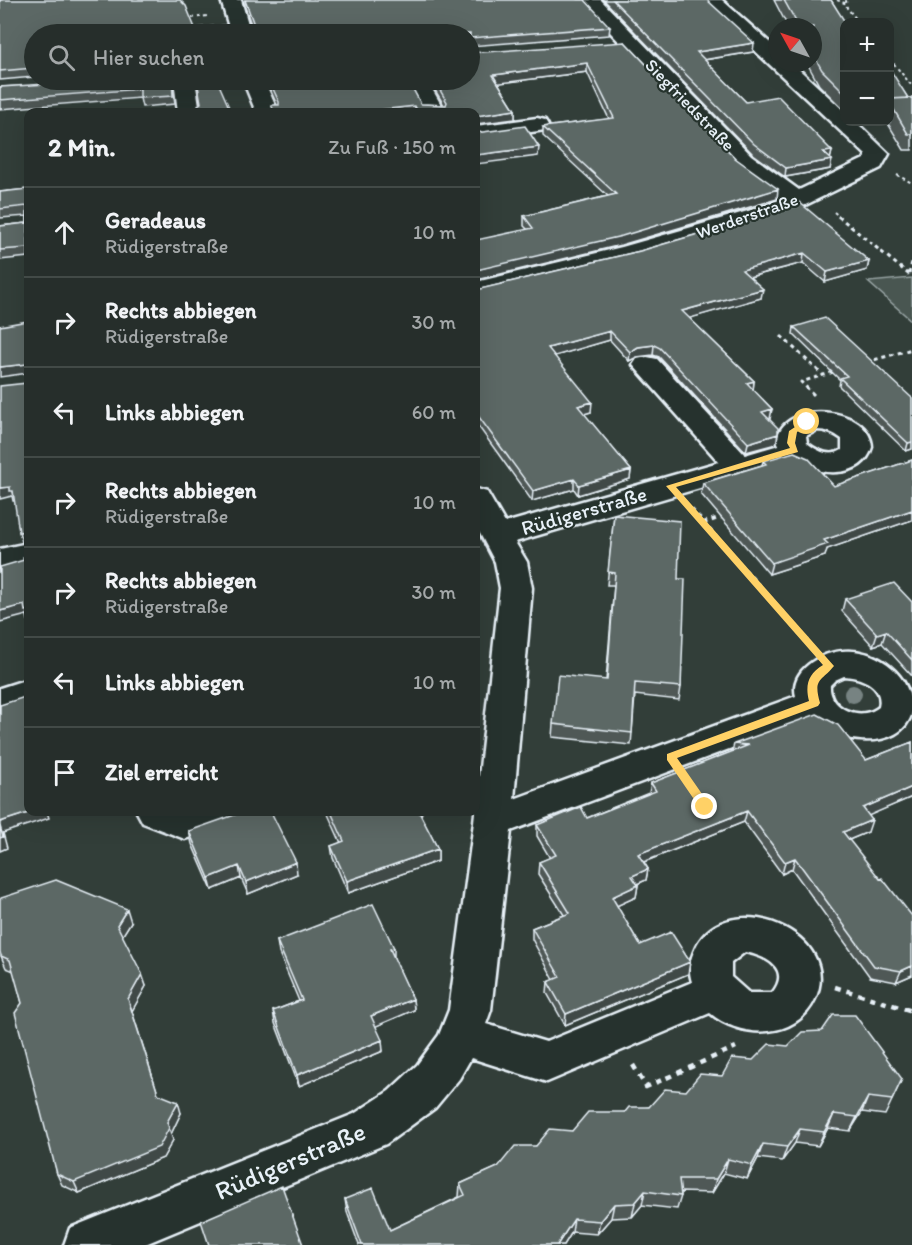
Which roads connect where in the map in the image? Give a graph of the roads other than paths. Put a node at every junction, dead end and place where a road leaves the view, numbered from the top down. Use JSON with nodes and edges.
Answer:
{"nodes":[{"id":1,"x":231,"y":0,"type":"edge"},
{"id":2,"x":590,"y":0,"type":"edge"},
{"id":3,"x":711,"y":0,"type":"edge"},
{"id":4,"x":238,"y":24,"type":"edge"},
{"id":5,"x":629,"y":42,"type":"junction"},
{"id":6,"x":606,"y":43,"type":"edge"},
{"id":7,"x":768,"y":53,"type":"edge"},
{"id":8,"x":789,"y":72,"type":"edge"},
{"id":9,"x":186,"y":90,"type":"edge"},
{"id":10,"x":258,"y":90,"type":"edge"},
{"id":11,"x":422,"y":90,"type":"edge"},
{"id":12,"x":188,"y":108,"type":"edge"},
{"id":13,"x":265,"y":108,"type":"edge"},
{"id":14,"x":432,"y":108,"type":"edge"},
{"id":15,"x":537,"y":125,"type":"dead end"},
{"id":16,"x":480,"y":132,"type":"edge"},
{"id":17,"x":805,"y":197,"type":"junction"},
{"id":18,"x":480,"y":289,"type":"edge"},
{"id":19,"x":647,"y":365,"type":"dead end"},
{"id":20,"x":795,"y":450,"type":"junction"},
{"id":21,"x":739,"y":466,"type":"junction"},
{"id":22,"x":480,"y":506,"type":"edge"},
{"id":23,"x":498,"y":536,"type":"junction"},
{"id":24,"x":24,"y":555,"type":"edge"},
{"id":25,"x":0,"y":560,"type":"edge"},
{"id":26,"x":24,"y":693,"type":"edge"},
{"id":27,"x":0,"y":701,"type":"edge"},
{"id":28,"x":815,"y":703,"type":"junction"},
{"id":29,"x":489,"y":719,"type":"edge"},
{"id":30,"x":187,"y":816,"type":"edge"},
{"id":31,"x":171,"y":818,"type":"edge"},
{"id":32,"x":493,"y":822,"type":"junction"},
{"id":33,"x":717,"y":991,"type":"junction"},
{"id":34,"x":462,"y":1036,"type":"junction"},
{"id":35,"x":87,"y":1245,"type":"edge"}],
"edges":[{"from":1,"to":4,"type":"street"},
{"from":2,"to":5,"type":"street","name":"Siegfriedstraße"},
{"from":3,"to":7,"type":"street","name":"Werderstraße"},
{"from":5,"to":6,"type":"street"},
{"from":5,"to":17,"type":"street","name":"Siegfriedstraße"},
{"from":8,"to":17,"type":"street","name":"Werderstraße"},
{"from":9,"to":12,"type":"street"},
{"from":10,"to":13,"type":"street"},
{"from":11,"to":14,"type":"street"},
{"from":15,"to":16,"type":"street"},
{"from":17,"to":18,"type":"street","name":"Werderstraße"},
{"from":19,"to":21,"type":"street"},
{"from":20,"to":20,"type":"street"},
{"from":20,"to":21,"type":"street","name":"Rüdigerstraße"},
{"from":21,"to":23,"type":"street","name":"Rüdigerstraße"},
{"from":22,"to":23,"type":"street","name":"Rüdigerstraße"},
{"from":23,"to":29,"type":"street","name":"Rüdigerstraße"},
{"from":24,"to":25,"type":"street"},
{"from":26,"to":27,"type":"street"},
{"from":28,"to":28,"type":"street"},
{"from":28,"to":32,"type":"street"},
{"from":29,"to":32,"type":"street","name":"Rüdigerstraße"},
{"from":30,"to":31,"type":"street"},
{"from":32,"to":34,"type":"street","name":"Rüdigerstraße"},
{"from":33,"to":33,"type":"street"},
{"from":33,"to":34,"type":"street"},
{"from":34,"to":35,"type":"street","name":"Rüdigerstraße"}]}
